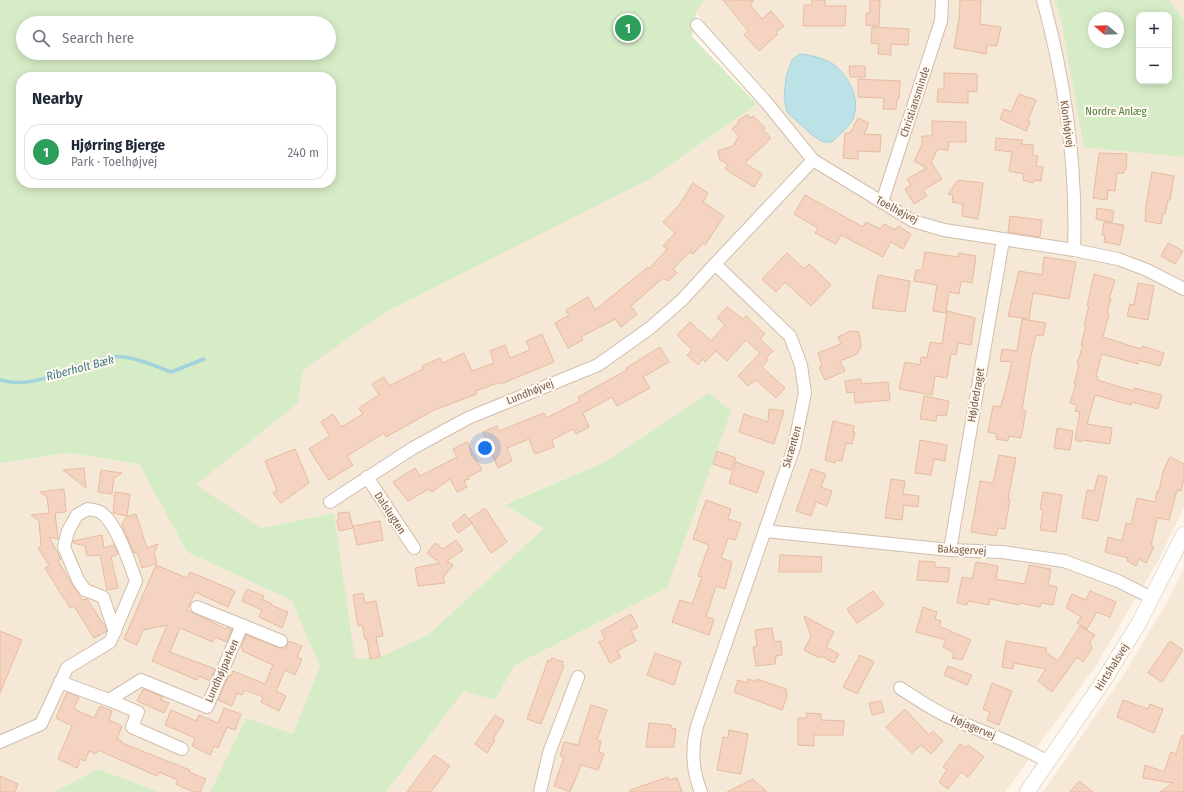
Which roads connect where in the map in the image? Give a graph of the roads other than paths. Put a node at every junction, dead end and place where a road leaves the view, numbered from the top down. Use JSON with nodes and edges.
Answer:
{"nodes":[{"id":1,"x":942,"y":0,"type":"edge"},
{"id":2,"x":1043,"y":0,"type":"edge"},
{"id":3,"x":697,"y":25,"type":"dead end"},
{"id":4,"x":813,"y":160,"type":"junction"},
{"id":5,"x":882,"y":202,"type":"junction"},
{"id":6,"x":1003,"y":240,"type":"junction"},
{"id":7,"x":1074,"y":250,"type":"junction"},
{"id":8,"x":715,"y":264,"type":"junction"},
{"id":9,"x":1184,"y":289,"type":"edge"},
{"id":10,"x":367,"y":477,"type":"junction"},
{"id":11,"x":330,"y":502,"type":"dead end"},
{"id":12,"x":765,"y":532,"type":"junction"},
{"id":13,"x":1184,"y":534,"type":"edge"},
{"id":14,"x":414,"y":548,"type":"dead end"},
{"id":15,"x":950,"y":550,"type":"junction"},
{"id":16,"x":1152,"y":598,"type":"junction"},
{"id":17,"x":197,"y":607,"type":"dead end"},
{"id":18,"x":242,"y":625,"type":"junction"},
{"id":19,"x":114,"y":632,"type":"junction"},
{"id":20,"x":281,"y":641,"type":"dead end"},
{"id":21,"x":578,"y":677,"type":"dead end"},
{"id":22,"x":60,"y":682,"type":"junction"},
{"id":23,"x":900,"y":688,"type":"dead end"},
{"id":24,"x":109,"y":700,"type":"junction"},
{"id":25,"x":0,"y":742,"type":"edge"},
{"id":26,"x":182,"y":748,"type":"dead end"},
{"id":27,"x":1048,"y":762,"type":"junction"},
{"id":28,"x":540,"y":792,"type":"edge"},
{"id":29,"x":701,"y":792,"type":"edge"},
{"id":30,"x":1027,"y":792,"type":"edge"}],
"edges":[{"from":1,"to":5,"type":"street","name":"Christiansminde"},
{"from":2,"to":7,"type":"street","name":"Klonhøjvej"},
{"from":3,"to":4,"type":"street","name":"Toelhøjvej"},
{"from":4,"to":5,"type":"street","name":"Toelhøjvej"},
{"from":4,"to":8,"type":"street"},
{"from":5,"to":6,"type":"street","name":"Toelhøjvej"},
{"from":6,"to":7,"type":"street","name":"Toelhøjvej"},
{"from":6,"to":15,"type":"street","name":"Højdedraget"},
{"from":7,"to":9,"type":"street","name":"Toelhøjvej"},
{"from":8,"to":10,"type":"street","name":"Lundhøjvej"},
{"from":8,"to":12,"type":"street","name":"Skrænten"},
{"from":10,"to":11,"type":"street","name":"Lundhøjvej"},
{"from":10,"to":14,"type":"street","name":"Dalslugten"},
{"from":12,"to":15,"type":"street","name":"Bakagervej"},
{"from":12,"to":29,"type":"street","name":"Skrænten"},
{"from":13,"to":16,"type":"street","name":"Hirtshalsvej"},
{"from":15,"to":16,"type":"street","name":"Bakagervej"},
{"from":16,"to":27,"type":"street","name":"Hirtshalsvej"},
{"from":17,"to":18,"type":"street","name":"Lundhøjparken"},
{"from":18,"to":20,"type":"street","name":"Lundhøjparken"},
{"from":18,"to":24,"type":"street","name":"Lundhøjparken"},
{"from":19,"to":19,"type":"street"},
{"from":19,"to":22,"type":"street"},
{"from":21,"to":28,"type":"street"},
{"from":22,"to":24,"type":"street"},
{"from":22,"to":25,"type":"street"},
{"from":23,"to":27,"type":"street","name":"Højagervej"},
{"from":24,"to":26,"type":"street"},
{"from":27,"to":30,"type":"street","name":"Hirtshalsvej"}]}
